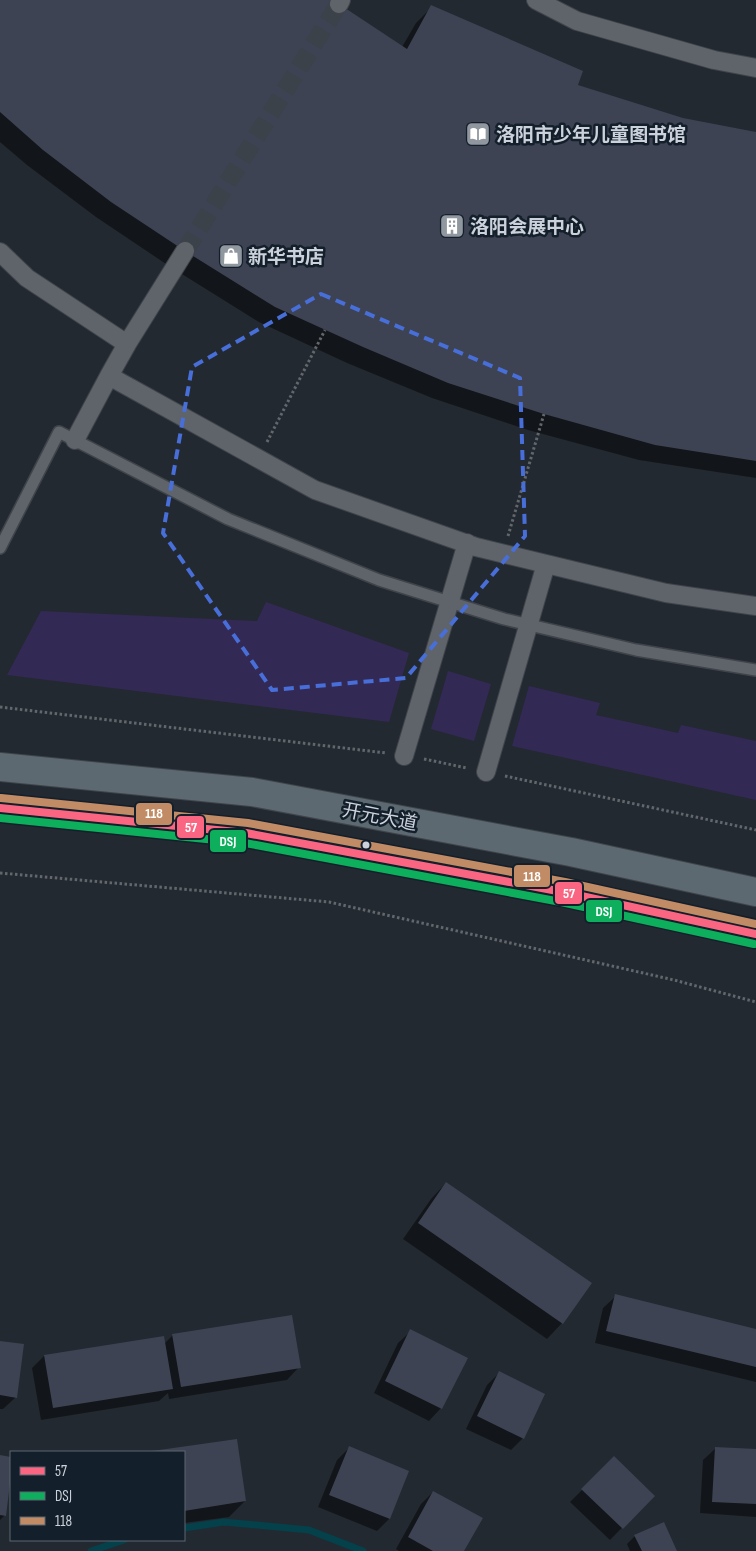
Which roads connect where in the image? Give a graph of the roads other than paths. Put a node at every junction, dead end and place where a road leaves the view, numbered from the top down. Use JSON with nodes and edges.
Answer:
{"nodes":[{"id":1,"x":536,"y":0,"type":"edge"},
{"id":2,"x":756,"y":68,"type":"edge"},
{"id":3,"x":185,"y":251,"type":"tunnel mouth"},
{"id":4,"x":0,"y":252,"type":"edge"},
{"id":5,"x":127,"y":344,"type":"junction"},
{"id":6,"x":109,"y":376,"type":"junction"},
{"id":7,"x":75,"y":440,"type":"junction"},
{"id":8,"x":467,"y":543,"type":"junction"},
{"id":9,"x":0,"y":548,"type":"edge"},
{"id":10,"x":546,"y":564,"type":"junction"},
{"id":11,"x":450,"y":602,"type":"junction"},
{"id":12,"x":756,"y":606,"type":"edge"},
{"id":13,"x":528,"y":625,"type":"junction"},
{"id":14,"x":756,"y":670,"type":"edge"},
{"id":15,"x":404,"y":756,"type":"road end"},
{"id":16,"x":0,"y":767,"type":"edge"},
{"id":17,"x":486,"y":772,"type":"road end"},
{"id":18,"x":0,"y":808,"type":"edge"},
{"id":19,"x":756,"y":892,"type":"edge"},
{"id":20,"x":756,"y":934,"type":"edge"}],
"edges":[{"from":1,"to":2,"type":"street"},
{"from":3,"to":5,"type":"street"},
{"from":4,"to":5,"type":"street"},
{"from":5,"to":6,"type":"street"},
{"from":6,"to":7,"type":"street"},
{"from":6,"to":8,"type":"street"},
{"from":7,"to":9,"type":"lane"},
{"from":7,"to":11,"type":"lane"},
{"from":8,"to":10,"type":"street"},
{"from":8,"to":11,"type":"street"},
{"from":10,"to":12,"type":"street"},
{"from":10,"to":13,"type":"street"},
{"from":11,"to":13,"type":"lane"},
{"from":11,"to":15,"type":"street"},
{"from":13,"to":14,"type":"lane"},
{"from":13,"to":17,"type":"street"},
{"from":16,"to":19,"type":"main road","name":"开元大道"},
{"from":18,"to":20,"type":"main road"}]}
